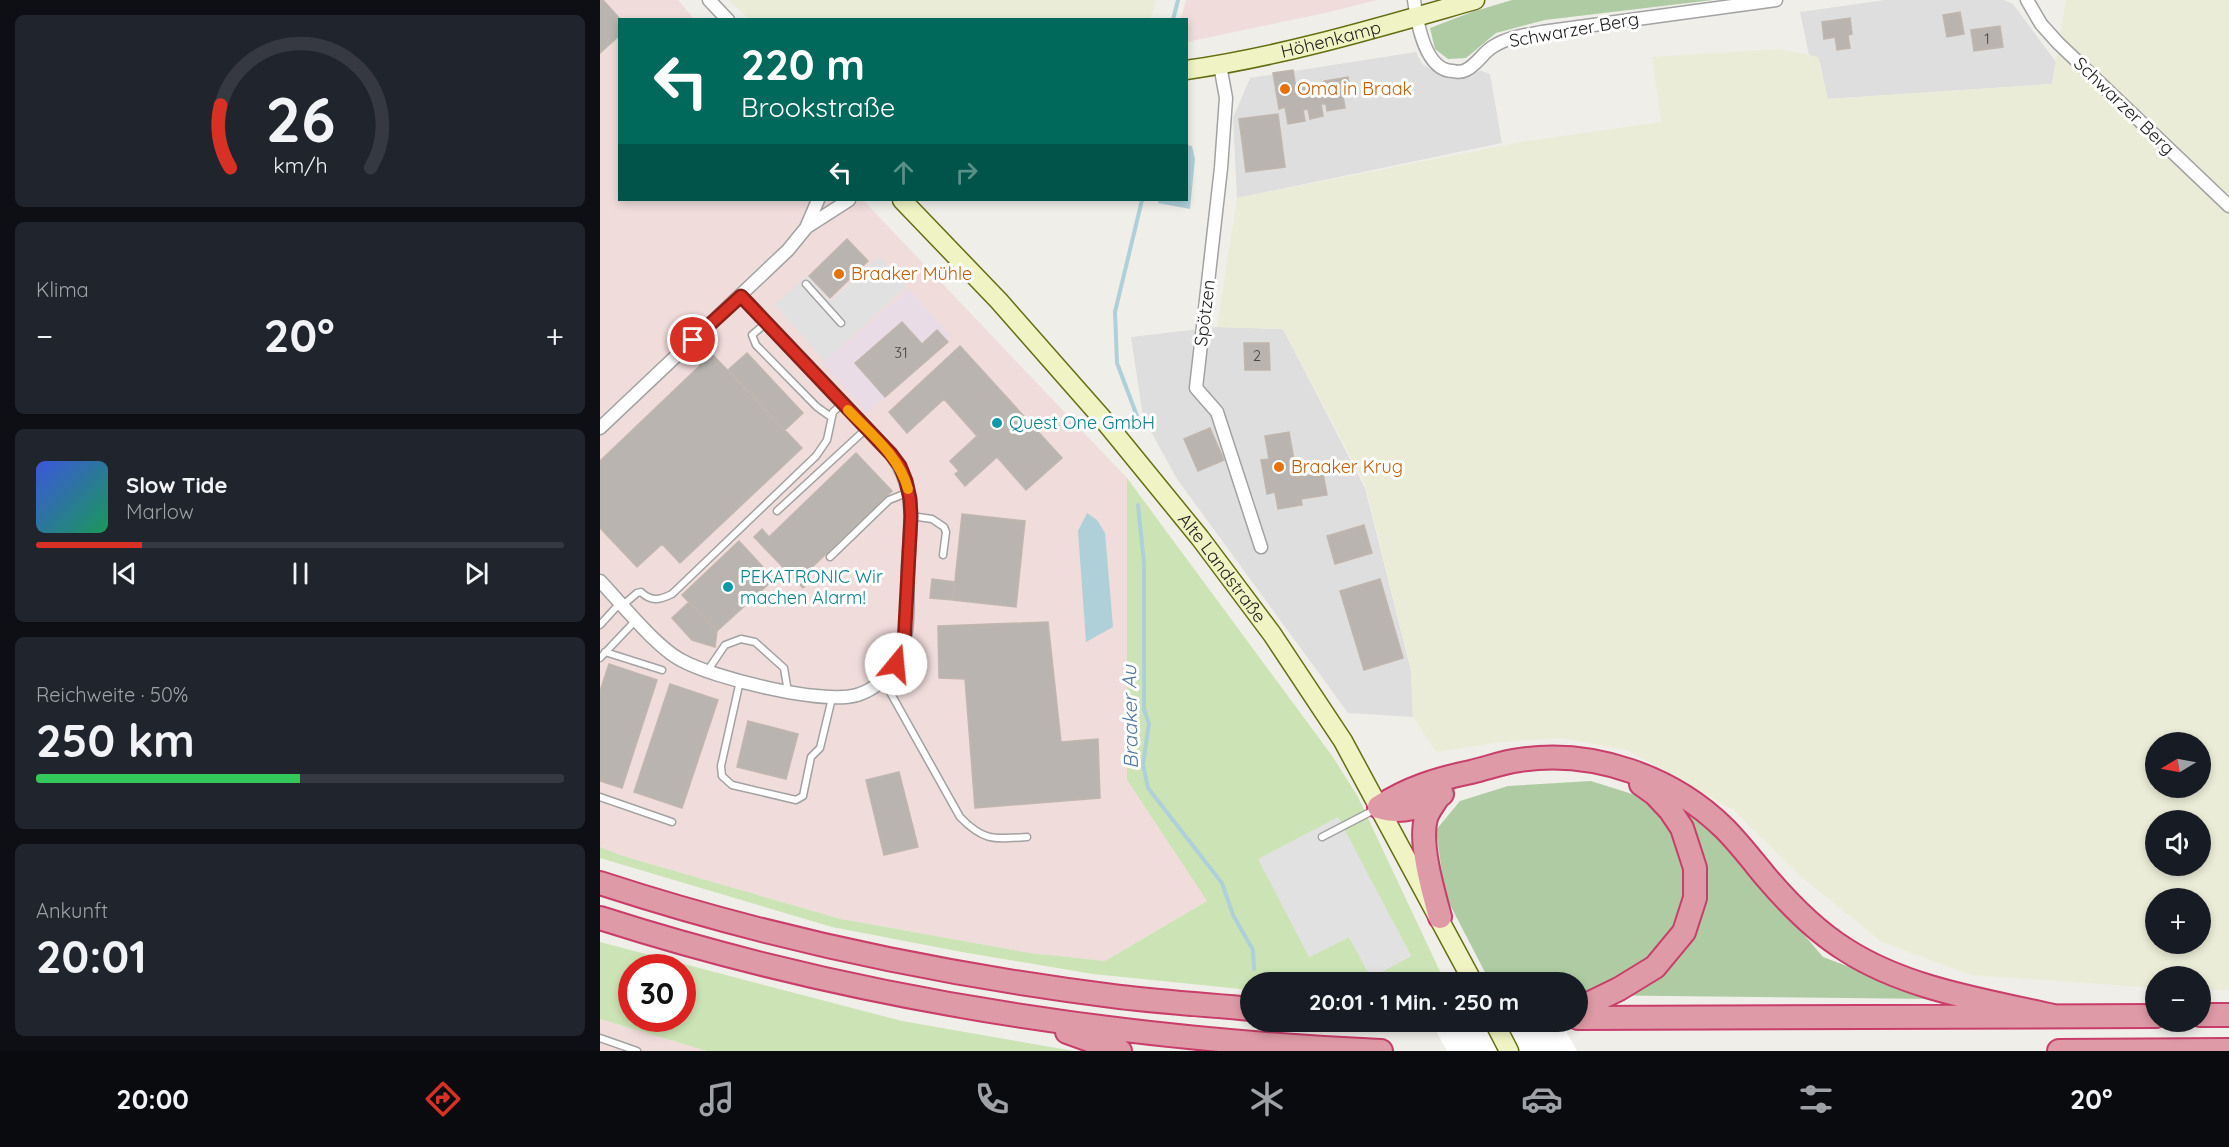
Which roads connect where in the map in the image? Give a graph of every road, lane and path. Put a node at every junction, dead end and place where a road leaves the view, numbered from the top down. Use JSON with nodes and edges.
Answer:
{"nodes":[{"id":1,"x":710,"y":0,"type":"edge"},
{"id":2,"x":1475,"y":0,"type":"edge"},
{"id":3,"x":1776,"y":0,"type":"edge"},
{"id":4,"x":2027,"y":0,"type":"edge"},
{"id":5,"x":1415,"y":8,"type":"edge"},
{"id":6,"x":726,"y":18,"type":"edge"},
{"id":7,"x":1220,"y":65,"type":"junction"},
{"id":8,"x":1188,"y":70,"type":"edge"},
{"id":9,"x":818,"y":201,"type":"edge"},
{"id":10,"x":847,"y":201,"type":"edge"},
{"id":11,"x":903,"y":201,"type":"edge"},
{"id":12,"x":918,"y":201,"type":"edge"},
{"id":13,"x":2229,"y":206,"type":"edge"},
{"id":14,"x":806,"y":228,"type":"junction"},
{"id":15,"x":936,"y":234,"type":"junction"},
{"id":16,"x":806,"y":284,"type":"dead end"},
{"id":17,"x":741,"y":296,"type":"junction"},
{"id":18,"x":766,"y":323,"type":"junction"},
{"id":19,"x":841,"y":323,"type":"dead end"},
{"id":20,"x":842,"y":404,"type":"junction"},
{"id":21,"x":831,"y":417,"type":"junction"},
{"id":22,"x":600,"y":428,"type":"edge"},
{"id":23,"x":866,"y":429,"type":"junction"},
{"id":24,"x":909,"y":492,"type":"junction"},
{"id":25,"x":777,"y":511,"type":"dead end"},
{"id":26,"x":911,"y":516,"type":"junction"},
{"id":27,"x":1261,"y":547,"type":"dead end"},
{"id":28,"x":943,"y":555,"type":"dead end"},
{"id":29,"x":830,"y":557,"type":"dead end"},
{"id":30,"x":600,"y":581,"type":"edge"},
{"id":31,"x":622,"y":604,"type":"junction"},
{"id":32,"x":601,"y":620,"type":"edge"},
{"id":33,"x":636,"y":620,"type":"junction"},
{"id":34,"x":603,"y":655,"type":"edge"},
{"id":35,"x":662,"y":670,"type":"dead end"},
{"id":36,"x":708,"y":670,"type":"junction"},
{"id":37,"x":740,"y":680,"type":"junction"},
{"id":38,"x":882,"y":682,"type":"junction"},
{"id":39,"x":788,"y":692,"type":"junction"},
{"id":40,"x":832,"y":698,"type":"junction"},
{"id":41,"x":1620,"y":769,"type":"junction"},
{"id":42,"x":1474,"y":771,"type":"junction"},
{"id":43,"x":600,"y":797,"type":"edge"},
{"id":44,"x":1438,"y":797,"type":"junction"},
{"id":45,"x":1379,"y":807,"type":"junction"},
{"id":46,"x":672,"y":822,"type":"dead end"},
{"id":47,"x":1027,"y":837,"type":"dead end"},
{"id":48,"x":1322,"y":837,"type":"dead end"},
{"id":49,"x":600,"y":883,"type":"edge"},
{"id":50,"x":1440,"y":917,"type":"junction"},
{"id":51,"x":600,"y":918,"type":"edge"},
{"id":52,"x":1468,"y":972,"type":"edge"},
{"id":53,"x":1588,"y":1004,"type":"edge"},
{"id":54,"x":1240,"y":1009,"type":"edge"},
{"id":55,"x":2211,"y":1015,"type":"edge"},
{"id":56,"x":2229,"y":1015,"type":"edge"},
{"id":57,"x":2145,"y":1016,"type":"edge"},
{"id":58,"x":2053,"y":1017,"type":"junction"},
{"id":59,"x":1029,"y":1018,"type":"junction"},
{"id":60,"x":1588,"y":1018,"type":"edge"},
{"id":61,"x":1499,"y":1032,"type":"edge"},
{"id":62,"x":600,"y":1038,"type":"edge"},
{"id":63,"x":614,"y":1042,"type":"junction"},
{"id":64,"x":2229,"y":1050,"type":"edge"},
{"id":65,"x":611,"y":1051,"type":"edge"},
{"id":66,"x":637,"y":1051,"type":"edge"},
{"id":67,"x":1120,"y":1051,"type":"edge"},
{"id":68,"x":1382,"y":1051,"type":"edge"},
{"id":69,"x":1509,"y":1051,"type":"edge"},
{"id":70,"x":2059,"y":1051,"type":"edge"}],
"edges":[{"from":1,"to":6,"type":"street"},
{"from":2,"to":5,"type":"main road","name":"Höhenkamp"},
{"from":3,"to":5,"type":"street","name":"Schwarzer Berg"},
{"from":4,"to":13,"type":"street","name":"Schwarzer Berg"},
{"from":5,"to":7,"type":"main road","name":"Höhenkamp"},
{"from":7,"to":8,"type":"main road","name":"Höhenkamp"},
{"from":7,"to":27,"type":"street","name":"Spötzen"},
{"from":9,"to":14,"type":"street"},
{"from":10,"to":14,"type":"street"},
{"from":11,"to":15,"type":"main road","name":"Alte Landstraße"},
{"from":12,"to":15,"type":"main road"},
{"from":14,"to":17,"type":"street"},
{"from":15,"to":45,"type":"main road","name":"Alte Landstraße"},
{"from":16,"to":19,"type":"lane"},
{"from":17,"to":18,"type":"street"},
{"from":17,"to":22,"type":"street"},
{"from":18,"to":20,"type":"street"},
{"from":18,"to":21,"type":"lane"},
{"from":20,"to":21,"type":"lane"},
{"from":20,"to":23,"type":"street"},
{"from":21,"to":31,"type":"lane"},
{"from":23,"to":24,"type":"street"},
{"from":23,"to":25,"type":"lane"},
{"from":24,"to":26,"type":"street"},
{"from":24,"to":29,"type":"lane"},
{"from":26,"to":28,"type":"lane"},
{"from":26,"to":38,"type":"street"},
{"from":30,"to":31,"type":"street"},
{"from":31,"to":32,"type":"lane"},
{"from":31,"to":33,"type":"street"},
{"from":33,"to":34,"type":"lane"},
{"from":33,"to":36,"type":"street"},
{"from":34,"to":35,"type":"lane"},
{"from":36,"to":37,"type":"street"},
{"from":36,"to":39,"type":"lane"},
{"from":37,"to":39,"type":"street"},
{"from":37,"to":40,"type":"lane"},
{"from":38,"to":40,"type":"street"},
{"from":38,"to":47,"type":"lane"},
{"from":39,"to":40,"type":"street"},
{"from":41,"to":42,"type":"highway"},
{"from":41,"to":53,"type":"highway"},
{"from":41,"to":58,"type":"highway"},
{"from":42,"to":44,"type":"highway"},
{"from":42,"to":45,"type":"highway"},
{"from":43,"to":46,"type":"lane"},
{"from":44,"to":45,"type":"highway"},
{"from":44,"to":50,"type":"highway"},
{"from":45,"to":48,"type":"lane"},
{"from":45,"to":50,"type":"main road","name":"Alte Landstraße"},
{"from":49,"to":54,"type":"highway"},
{"from":50,"to":52,"type":"main road","name":"Alte Landstraße"},
{"from":51,"to":59,"type":"highway"},
{"from":55,"to":56,"type":"highway"},
{"from":57,"to":58,"type":"highway"},
{"from":58,"to":60,"type":"highway"},
{"from":59,"to":67,"type":"highway"},
{"from":59,"to":68,"type":"highway"},
{"from":61,"to":69,"type":"main road"},
{"from":62,"to":63,"type":"lane"},
{"from":63,"to":65,"type":"lane"},
{"from":63,"to":66,"type":"lane"},
{"from":64,"to":70,"type":"highway"}]}
